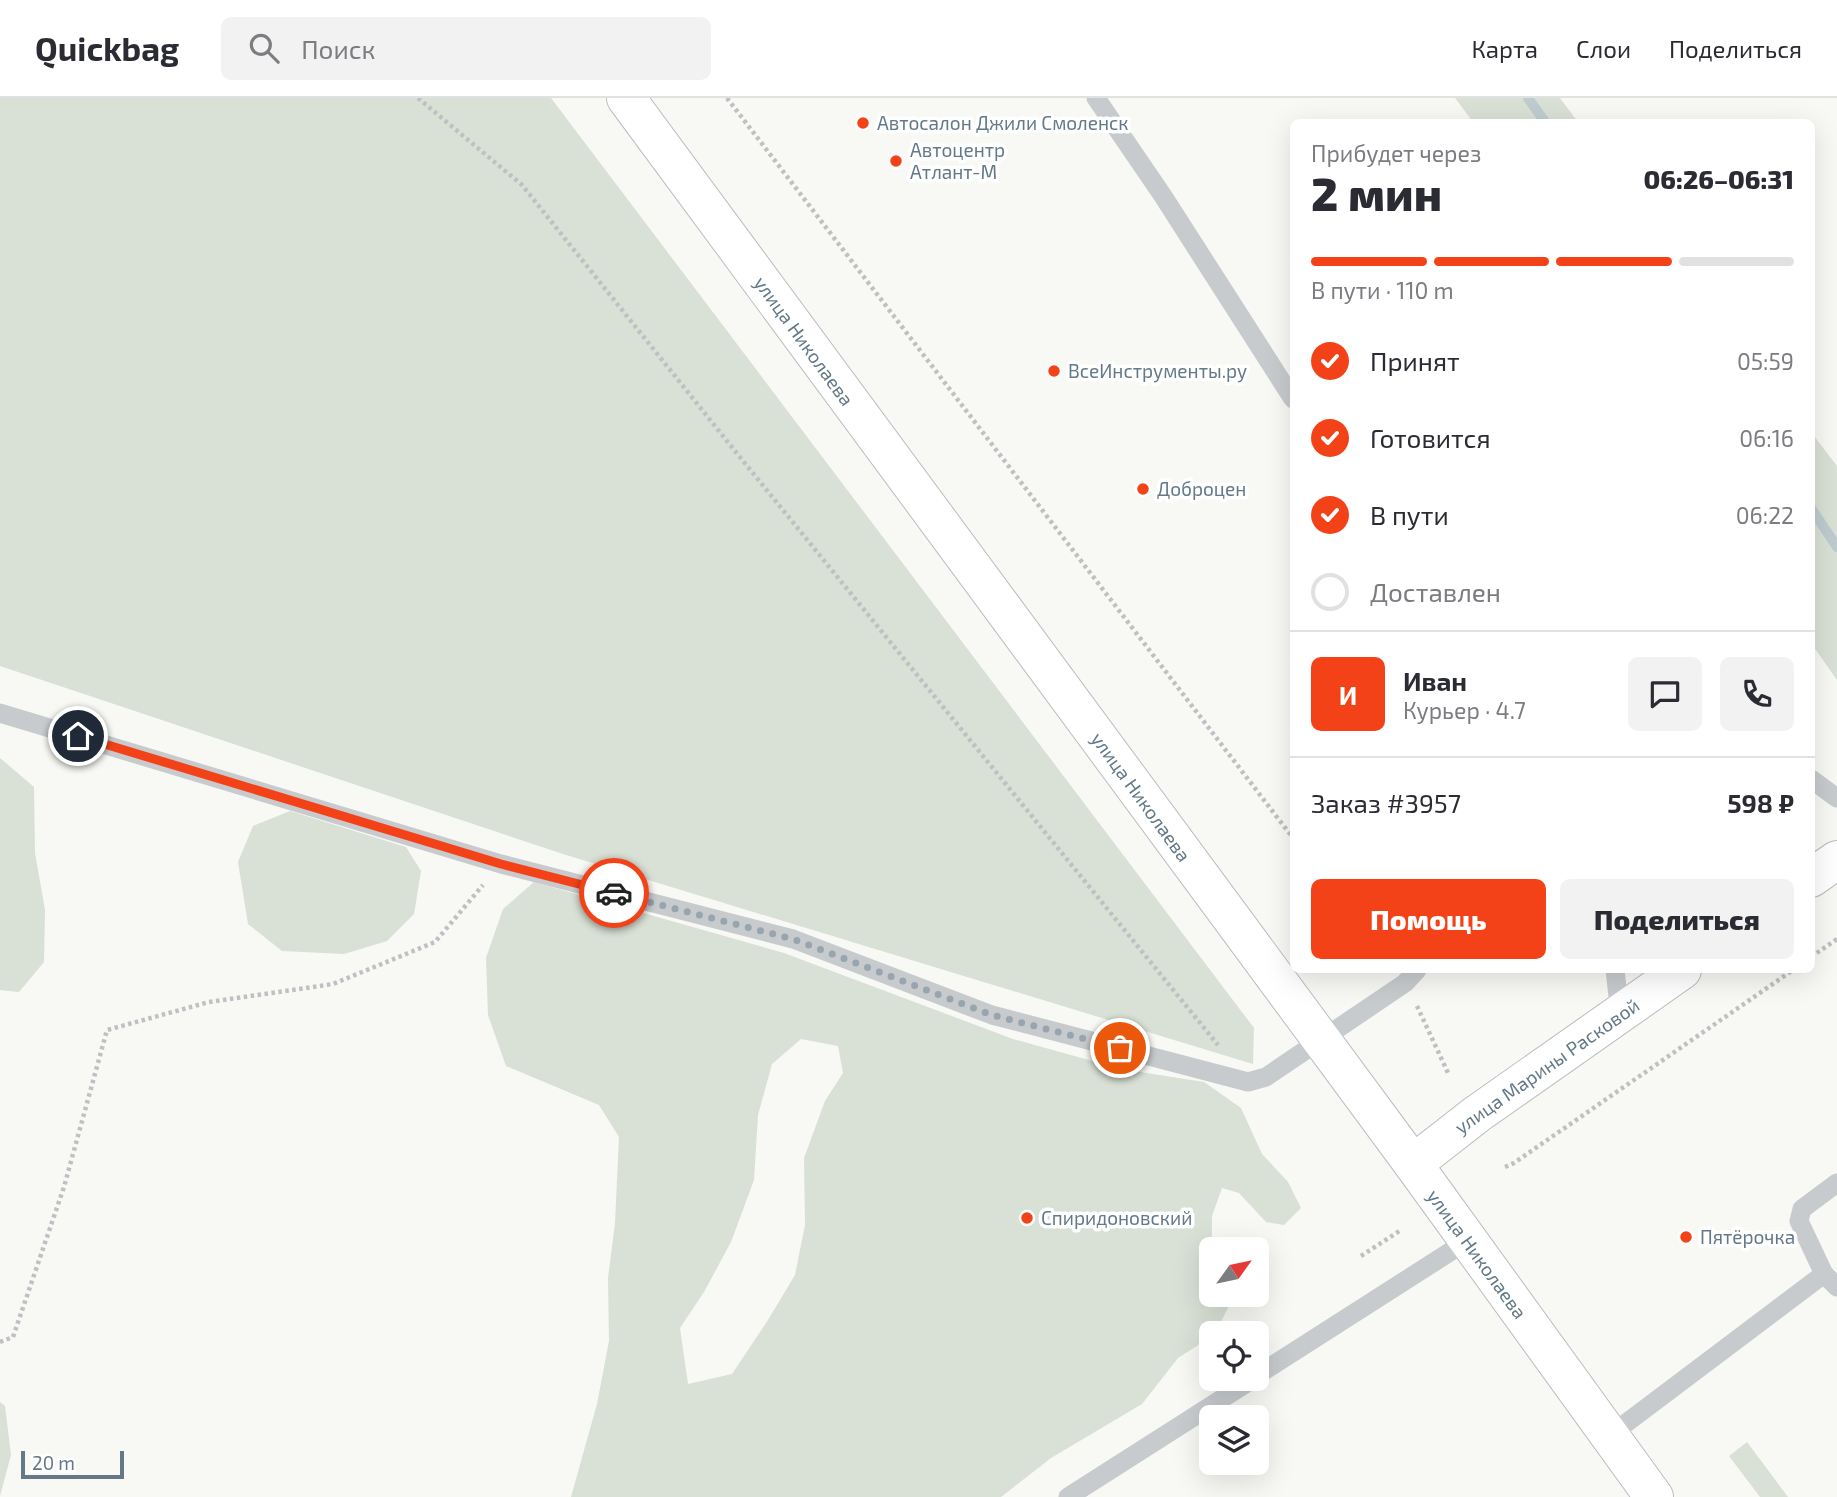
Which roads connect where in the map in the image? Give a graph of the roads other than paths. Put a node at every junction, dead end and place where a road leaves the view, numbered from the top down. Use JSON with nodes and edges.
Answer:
{"nodes":[{"id":1,"x":626,"y":98,"type":"edge"},
{"id":2,"x":1096,"y":98,"type":"edge"},
{"id":3,"x":1290,"y":394,"type":"edge"},
{"id":4,"x":0,"y":713,"type":"edge"},
{"id":5,"x":1815,"y":782,"type":"edge"},
{"id":6,"x":1837,"y":798,"type":"edge"},
{"id":7,"x":1837,"y":860,"type":"edge"},
{"id":8,"x":1815,"y":875,"type":"edge"},
{"id":9,"x":1615,"y":973,"type":"edge"},
{"id":10,"x":1678,"y":973,"type":"edge"},
{"id":11,"x":1411,"y":976,"type":"edge"},
{"id":12,"x":1620,"y":1014,"type":"junction"},
{"id":13,"x":1320,"y":1040,"type":"junction"},
{"id":14,"x":1413,"y":1164,"type":"junction"},
{"id":15,"x":1837,"y":1183,"type":"edge"},
{"id":16,"x":1467,"y":1241,"type":"junction"},
{"id":17,"x":1831,"y":1281,"type":"edge"},
{"id":18,"x":1269,"y":1369,"type":"edge"},
{"id":19,"x":1235,"y":1391,"type":"edge"},
{"id":20,"x":1609,"y":1436,"type":"junction"},
{"id":21,"x":1068,"y":1497,"type":"edge"},
{"id":22,"x":1654,"y":1497,"type":"edge"}],
"edges":[{"from":1,"to":13,"type":"main road","name":"улица Николаева"},
{"from":2,"to":3,"type":"lane"},
{"from":4,"to":13,"type":"lane"},
{"from":5,"to":6,"type":"lane"},
{"from":7,"to":8,"type":"main road"},
{"from":9,"to":12,"type":"lane"},
{"from":10,"to":12,"type":"main road","name":"улица Марины Расковой"},
{"from":11,"to":13,"type":"lane"},
{"from":12,"to":14,"type":"main road","name":"улица Марины Расковой"},
{"from":13,"to":14,"type":"main road","name":"улица Николаева"},
{"from":14,"to":16,"type":"main road","name":"улица Николаева"},
{"from":15,"to":17,"type":"lane"},
{"from":16,"to":18,"type":"lane"},
{"from":16,"to":20,"type":"main road","name":"улица Николаева"},
{"from":17,"to":20,"type":"lane"},
{"from":19,"to":21,"type":"lane"},
{"from":20,"to":22,"type":"main road","name":"улица Николаева"}]}
